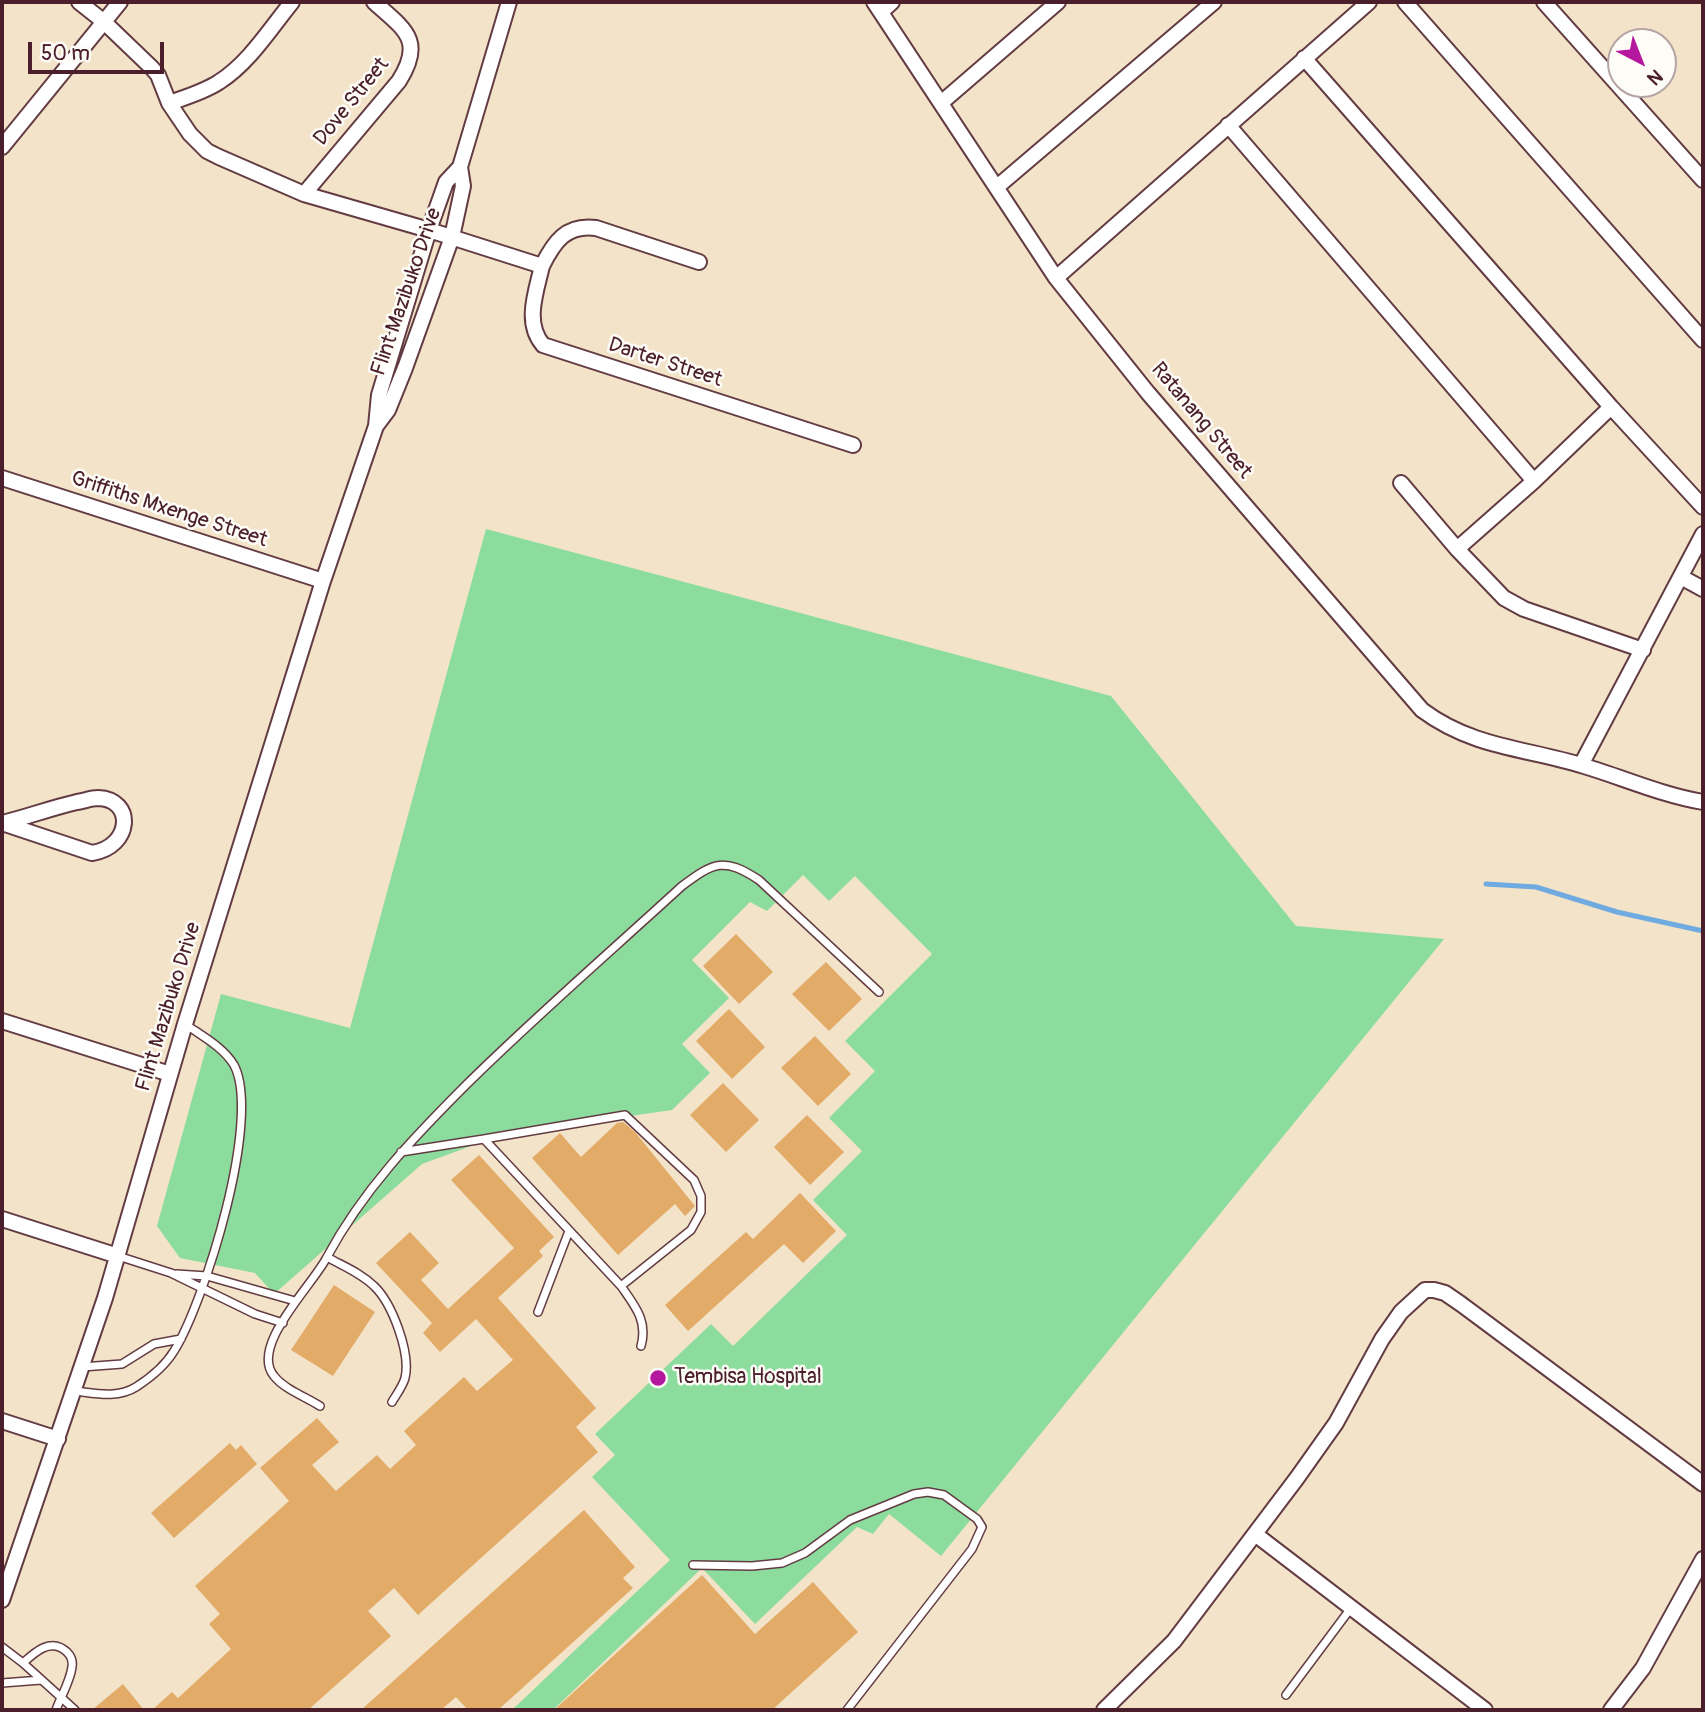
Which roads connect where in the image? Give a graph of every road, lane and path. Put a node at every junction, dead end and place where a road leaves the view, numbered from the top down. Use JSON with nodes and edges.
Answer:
{"nodes":[{"id":1,"x":79,"y":2,"type":"edge"},
{"id":2,"x":120,"y":2,"type":"edge"},
{"id":3,"x":292,"y":2,"type":"edge"},
{"id":4,"x":374,"y":2,"type":"edge"},
{"id":5,"x":509,"y":2,"type":"edge"},
{"id":6,"x":1058,"y":2,"type":"edge"},
{"id":7,"x":1214,"y":2,"type":"edge"},
{"id":8,"x":1369,"y":2,"type":"edge"},
{"id":9,"x":1405,"y":2,"type":"edge"},
{"id":10,"x":1544,"y":2,"type":"edge"},
{"id":11,"x":883,"y":5,"type":"edge"},
{"id":12,"x":103,"y":21,"type":"junction"},
{"id":13,"x":1304,"y":58,"type":"junction"},
{"id":14,"x":169,"y":103,"type":"junction"},
{"id":15,"x":941,"y":103,"type":"junction"},
{"id":16,"x":1228,"y":125,"type":"junction"},
{"id":17,"x":2,"y":147,"type":"edge"},
{"id":18,"x":460,"y":167,"type":"junction"},
{"id":19,"x":1703,"y":180,"type":"edge"},
{"id":20,"x":997,"y":187,"type":"junction"},
{"id":21,"x":303,"y":194,"type":"junction"},
{"id":22,"x":429,"y":230,"type":"junction"},
{"id":23,"x":453,"y":237,"type":"junction"},
{"id":24,"x":699,"y":262,"type":"dead end"},
{"id":25,"x":542,"y":266,"type":"junction"},
{"id":26,"x":1056,"y":278,"type":"junction"},
{"id":27,"x":1703,"y":340,"type":"edge"},
{"id":28,"x":1611,"y":407,"type":"junction"},
{"id":29,"x":376,"y":426,"type":"junction"},
{"id":30,"x":853,"y":446,"type":"dead end"},
{"id":31,"x":2,"y":481,"type":"edge"},
{"id":32,"x":1534,"y":481,"type":"junction"},
{"id":33,"x":1401,"y":483,"type":"dead end"},
{"id":34,"x":1703,"y":507,"type":"edge"},
{"id":35,"x":1703,"y":534,"type":"edge"},
{"id":36,"x":1457,"y":549,"type":"junction"},
{"id":37,"x":1681,"y":577,"type":"junction"},
{"id":38,"x":323,"y":581,"type":"junction"},
{"id":39,"x":1703,"y":589,"type":"edge"},
{"id":40,"x":1643,"y":650,"type":"junction"},
{"id":41,"x":1581,"y":765,"type":"junction"},
{"id":42,"x":1703,"y":802,"type":"edge"},
{"id":43,"x":2,"y":823,"type":"edge"},
{"id":44,"x":879,"y":992,"type":"dead end"},
{"id":45,"x":2,"y":1021,"type":"edge"},
{"id":46,"x":185,"y":1024,"type":"junction"},
{"id":47,"x":170,"y":1074,"type":"junction"},
{"id":48,"x":485,"y":1139,"type":"junction"},
{"id":49,"x":399,"y":1153,"type":"junction"},
{"id":50,"x":2,"y":1219,"type":"edge"},
{"id":51,"x":569,"y":1231,"type":"junction"},
{"id":52,"x":118,"y":1256,"type":"junction"},
{"id":53,"x":327,"y":1257,"type":"junction"},
{"id":54,"x":171,"y":1273,"type":"junction"},
{"id":55,"x":207,"y":1276,"type":"junction"},
{"id":56,"x":621,"y":1286,"type":"junction"},
{"id":57,"x":201,"y":1289,"type":"junction"},
{"id":58,"x":295,"y":1301,"type":"junction"},
{"id":59,"x":538,"y":1312,"type":"dead end"},
{"id":60,"x":283,"y":1323,"type":"junction"},
{"id":61,"x":181,"y":1339,"type":"junction"},
{"id":62,"x":641,"y":1346,"type":"dead end"},
{"id":63,"x":82,"y":1367,"type":"junction"},
{"id":64,"x":74,"y":1391,"type":"junction"},
{"id":65,"x":392,"y":1402,"type":"dead end"},
{"id":66,"x":320,"y":1406,"type":"dead end"},
{"id":67,"x":2,"y":1422,"type":"edge"},
{"id":68,"x":58,"y":1439,"type":"junction"},
{"id":69,"x":1703,"y":1484,"type":"edge"},
{"id":70,"x":1255,"y":1534,"type":"junction"},
{"id":71,"x":1703,"y":1559,"type":"edge"},
{"id":72,"x":693,"y":1565,"type":"dead end"},
{"id":73,"x":2,"y":1600,"type":"edge"},
{"id":74,"x":1351,"y":1608,"type":"junction"},
{"id":75,"x":2,"y":1647,"type":"edge"},
{"id":76,"x":23,"y":1662,"type":"junction"},
{"id":77,"x":42,"y":1680,"type":"junction"},
{"id":78,"x":2,"y":1683,"type":"edge"},
{"id":79,"x":1286,"y":1695,"type":"dead end"},
{"id":80,"x":61,"y":1696,"type":"junction"},
{"id":81,"x":56,"y":1710,"type":"edge"},
{"id":82,"x":75,"y":1710,"type":"edge"},
{"id":83,"x":847,"y":1710,"type":"edge"},
{"id":84,"x":1104,"y":1710,"type":"edge"},
{"id":85,"x":1485,"y":1710,"type":"edge"},
{"id":86,"x":1611,"y":1710,"type":"edge"}],
"edges":[{"from":1,"to":12,"type":"street"},
{"from":2,"to":12,"type":"street"},
{"from":3,"to":14,"type":"street"},
{"from":4,"to":21,"type":"street","name":"Dove Street"},
{"from":5,"to":18,"type":"street","name":"Flint Mazibuko Drive"},
{"from":6,"to":15,"type":"street"},
{"from":7,"to":20,"type":"street"},
{"from":8,"to":13,"type":"street"},
{"from":9,"to":27,"type":"street"},
{"from":10,"to":19,"type":"street"},
{"from":11,"to":15,"type":"street","name":"Ratanang Street"},
{"from":12,"to":14,"type":"street"},
{"from":12,"to":17,"type":"street"},
{"from":13,"to":16,"type":"street"},
{"from":13,"to":28,"type":"street"},
{"from":14,"to":21,"type":"street"},
{"from":15,"to":20,"type":"street","name":"Ratanang Street"},
{"from":16,"to":26,"type":"street"},
{"from":16,"to":32,"type":"street"},
{"from":18,"to":22,"type":"street","name":"Flint Mazibuko Drive"},
{"from":18,"to":23,"type":"street","name":"Flint Mazibuko Drive"},
{"from":20,"to":26,"type":"street","name":"Ratanang Street"},
{"from":21,"to":22,"type":"street"},
{"from":22,"to":23,"type":"street"},
{"from":22,"to":29,"type":"street","name":"Flint Mazibuko Drive"},
{"from":23,"to":25,"type":"street"},
{"from":23,"to":29,"type":"street","name":"Flint Mazibuko Drive"},
{"from":24,"to":25,"type":"street","name":"Darter Street"},
{"from":25,"to":30,"type":"street","name":"Darter Street"},
{"from":26,"to":41,"type":"street","name":"Ratanang Street"},
{"from":28,"to":32,"type":"street"},
{"from":28,"to":34,"type":"street"},
{"from":29,"to":38,"type":"street","name":"Flint Mazibuko Drive"},
{"from":31,"to":38,"type":"street","name":"Griffiths Mxenge Street"},
{"from":32,"to":36,"type":"street"},
{"from":33,"to":36,"type":"street"},
{"from":35,"to":37,"type":"street"},
{"from":36,"to":40,"type":"street"},
{"from":37,"to":39,"type":"street"},
{"from":37,"to":40,"type":"street"},
{"from":38,"to":46,"type":"street","name":"Flint Mazibuko Drive"},
{"from":40,"to":41,"type":"street"},
{"from":41,"to":42,"type":"street","name":"Ratanang Street"},
{"from":43,"to":43,"type":"street"},
{"from":44,"to":49,"type":"lane"},
{"from":45,"to":47,"type":"street"},
{"from":46,"to":47,"type":"street","name":"Flint Mazibuko Drive"},
{"from":46,"to":55,"type":"lane"},
{"from":47,"to":52,"type":"street","name":"Flint Mazibuko Drive"},
{"from":48,"to":49,"type":"lane"},
{"from":48,"to":51,"type":"lane"},
{"from":48,"to":56,"type":"lane"},
{"from":49,"to":53,"type":"lane"},
{"from":50,"to":52,"type":"street"},
{"from":51,"to":56,"type":"lane"},
{"from":51,"to":59,"type":"lane"},
{"from":52,"to":54,"type":"lane"},
{"from":52,"to":63,"type":"street","name":"Flint Mazibuko Drive"},
{"from":53,"to":58,"type":"lane"},
{"from":53,"to":65,"type":"lane"},
{"from":54,"to":55,"type":"lane"},
{"from":54,"to":57,"type":"lane"},
{"from":55,"to":57,"type":"lane"},
{"from":55,"to":58,"type":"lane"},
{"from":56,"to":62,"type":"lane"},
{"from":57,"to":60,"type":"lane"},
{"from":57,"to":61,"type":"lane"},
{"from":58,"to":60,"type":"lane"},
{"from":60,"to":66,"type":"lane"},
{"from":61,"to":63,"type":"lane"},
{"from":61,"to":64,"type":"lane"},
{"from":63,"to":64,"type":"street","name":"Flint Mazibuko Drive"},
{"from":64,"to":68,"type":"street","name":"Flint Mazibuko Drive"},
{"from":67,"to":68,"type":"street"},
{"from":68,"to":73,"type":"street","name":"Flint Mazibuko Drive"},
{"from":69,"to":70,"type":"street"},
{"from":70,"to":74,"type":"street"},
{"from":70,"to":84,"type":"street"},
{"from":71,"to":86,"type":"street"},
{"from":72,"to":83,"type":"lane"},
{"from":74,"to":79,"type":"lane"},
{"from":74,"to":85,"type":"street"},
{"from":75,"to":76,"type":"lane"},
{"from":76,"to":77,"type":"lane"},
{"from":76,"to":80,"type":"lane"},
{"from":77,"to":78,"type":"lane"},
{"from":77,"to":80,"type":"lane"},
{"from":80,"to":81,"type":"lane"},
{"from":80,"to":82,"type":"lane"}]}
